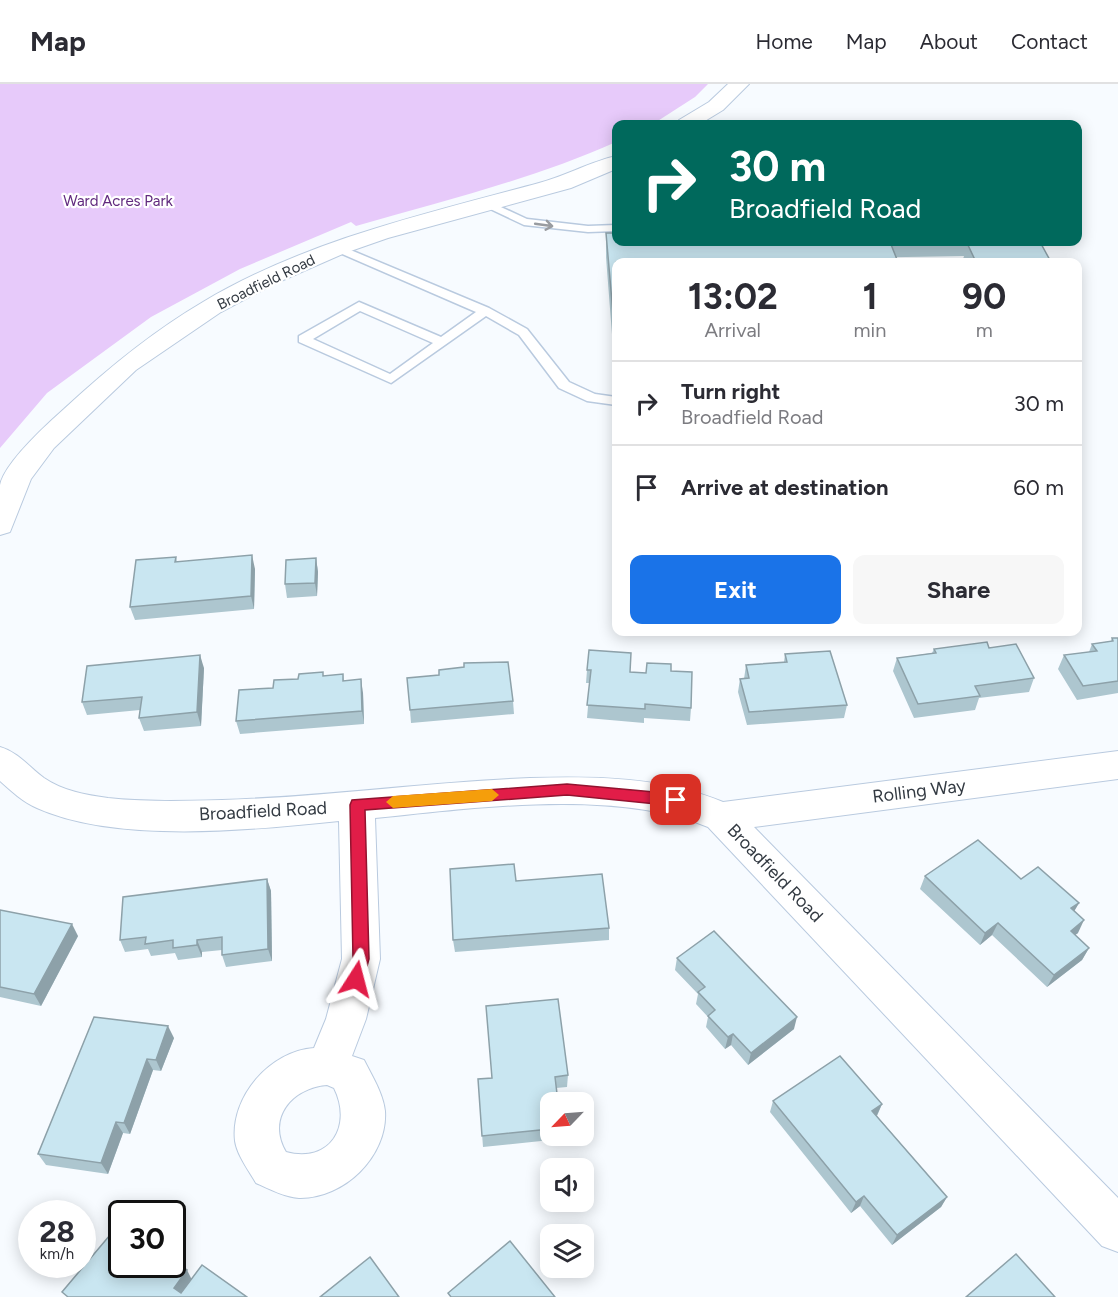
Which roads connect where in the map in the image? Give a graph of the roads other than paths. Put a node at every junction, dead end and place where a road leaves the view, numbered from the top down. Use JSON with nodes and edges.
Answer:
{"nodes":[{"id":1,"x":740,"y":84,"type":"edge"},
{"id":2,"x":693,"y":120,"type":"edge"},
{"id":3,"x":612,"y":164,"type":"edge"},
{"id":4,"x":490,"y":205,"type":"junction"},
{"id":5,"x":612,"y":228,"type":"edge"},
{"id":6,"x":337,"y":249,"type":"junction"},
{"id":7,"x":485,"y":311,"type":"junction"},
{"id":8,"x":443,"y":343,"type":"junction"},
{"id":9,"x":612,"y":400,"type":"edge"},
{"id":10,"x":0,"y":525,"type":"edge"},
{"id":11,"x":0,"y":760,"type":"edge"},
{"id":12,"x":1118,"y":765,"type":"edge"},
{"id":13,"x":357,"y":805,"type":"junction"},
{"id":14,"x":721,"y":816,"type":"junction"},
{"id":15,"x":327,"y":1066,"type":"dead end"},
{"id":16,"x":1118,"y":1230,"type":"edge"}],
"edges":[{"from":1,"to":2,"type":"street"},
{"from":3,"to":4,"type":"street","name":"Broadfield Road"},
{"from":4,"to":5,"type":"lane","one_way":true},
{"from":4,"to":6,"type":"street","name":"Broadfield Road"},
{"from":6,"to":7,"type":"lane"},
{"from":6,"to":10,"type":"street","name":"Broadfield Road"},
{"from":7,"to":8,"type":"lane"},
{"from":7,"to":9,"type":"lane"},
{"from":8,"to":8,"type":"lane"},
{"from":11,"to":13,"type":"street","name":"Broadfield Road"},
{"from":12,"to":14,"type":"street","name":"Rolling Way"},
{"from":13,"to":14,"type":"street","name":"Broadfield Road"},
{"from":13,"to":15,"type":"street"},
{"from":14,"to":16,"type":"street","name":"Broadfield Road"}]}
